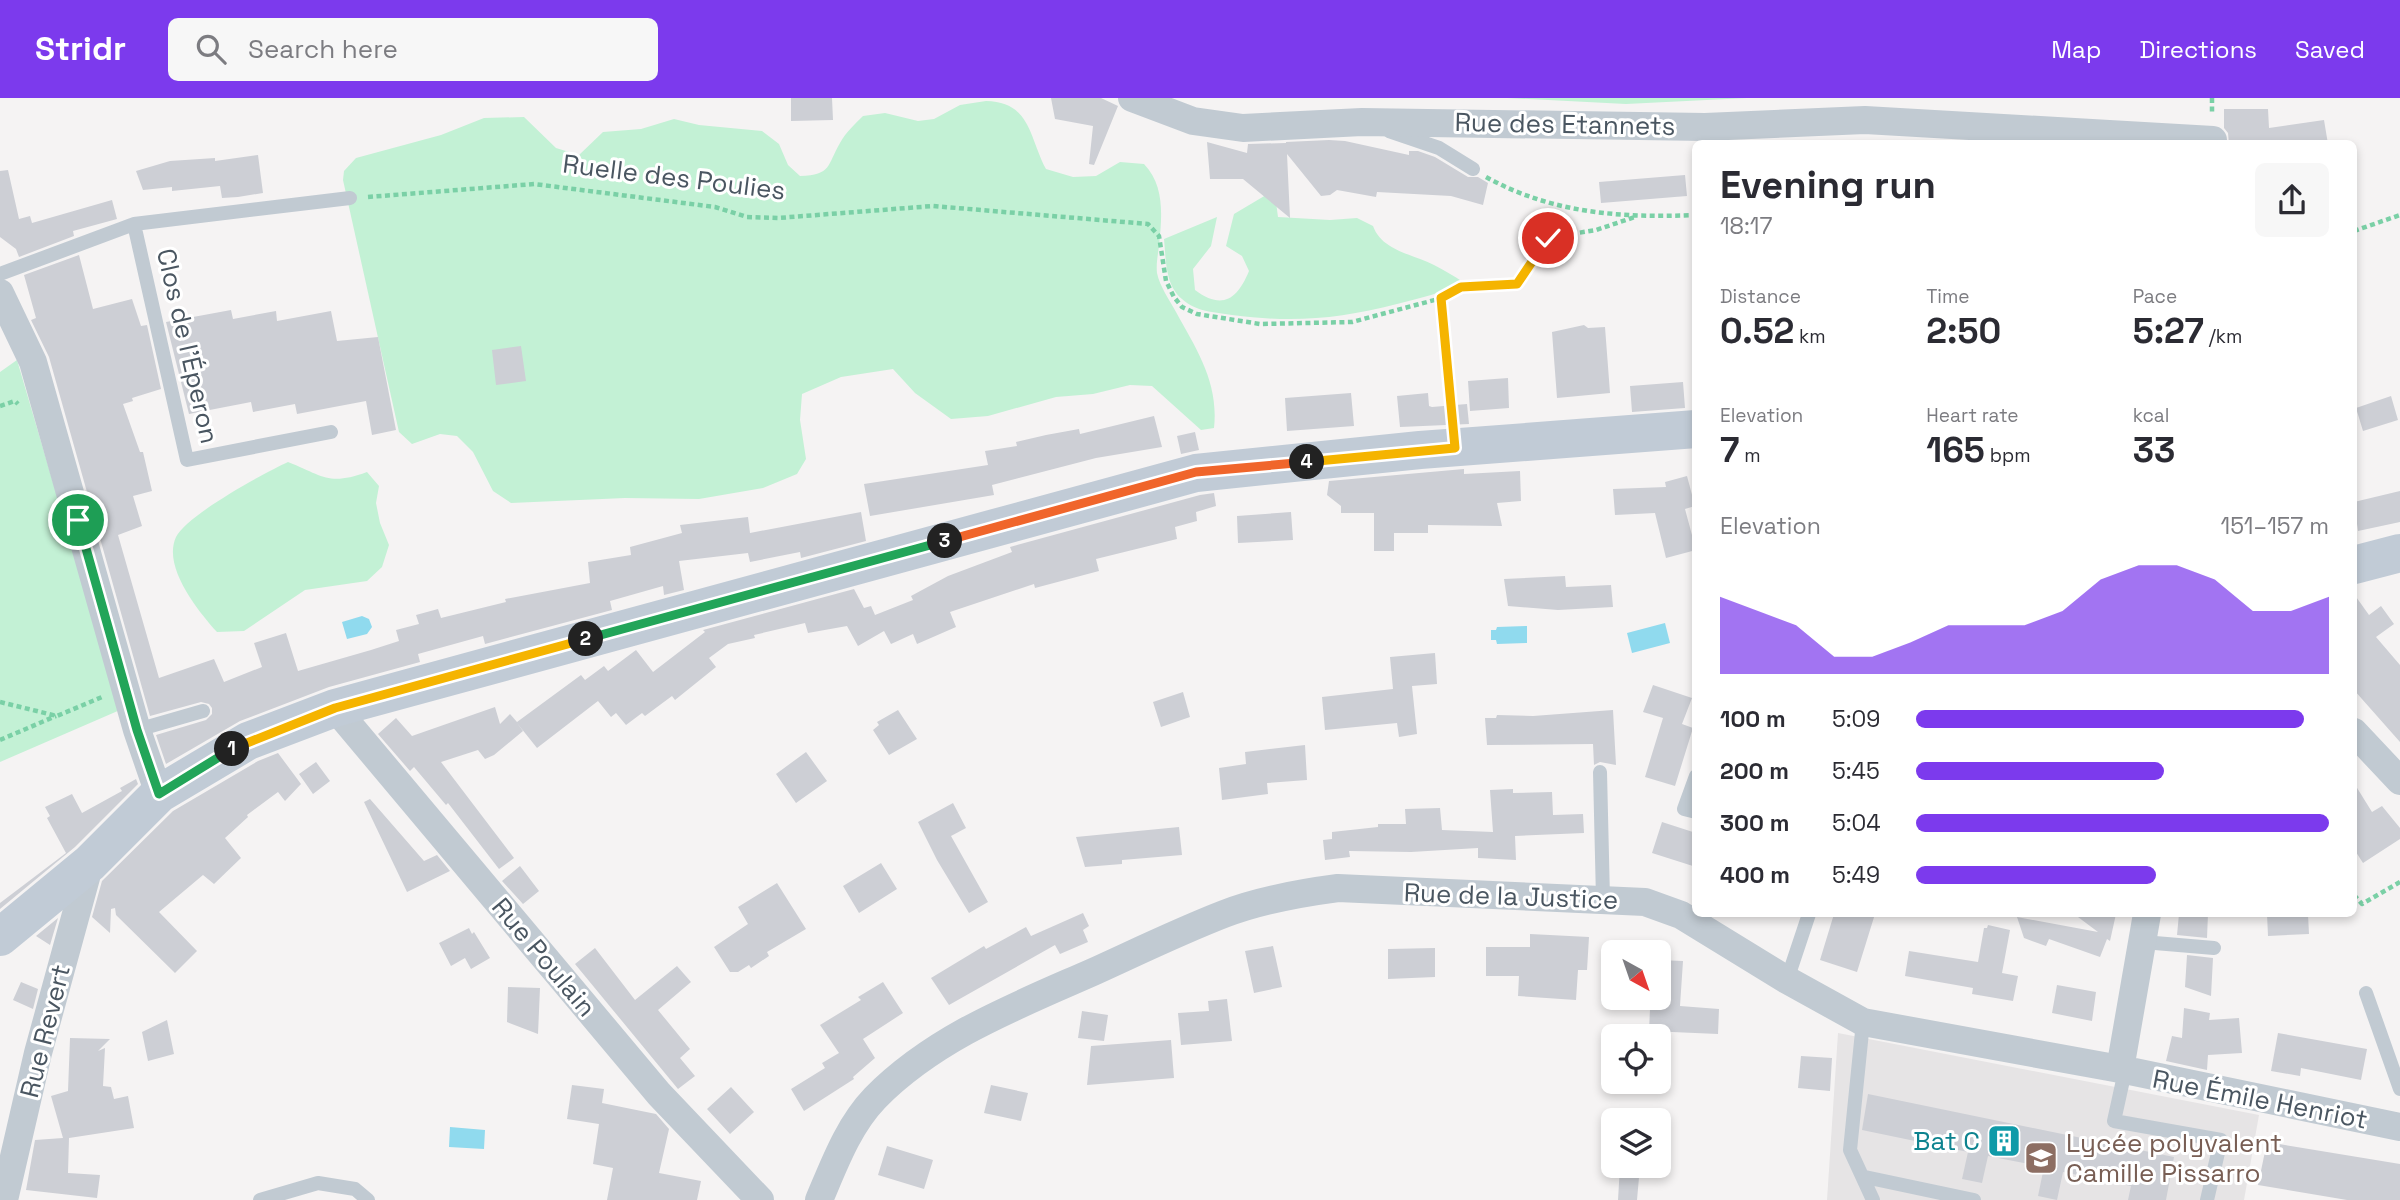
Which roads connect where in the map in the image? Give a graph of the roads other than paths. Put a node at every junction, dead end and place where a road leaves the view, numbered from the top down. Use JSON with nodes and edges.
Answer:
{"nodes":[{"id":1,"x":1132,"y":98,"type":"edge"},
{"id":2,"x":1867,"y":109,"type":"edge"},
{"id":3,"x":1362,"y":122,"type":"junction"},
{"id":4,"x":2213,"y":140,"type":"dead end"},
{"id":5,"x":1473,"y":169,"type":"road end"},
{"id":6,"x":350,"y":198,"type":"road end"},
{"id":7,"x":134,"y":225,"type":"junction"},
{"id":8,"x":0,"y":274,"type":"edge"},
{"id":9,"x":0,"y":293,"type":"edge"},
{"id":10,"x":1692,"y":429,"type":"edge"},
{"id":11,"x":331,"y":432,"type":"dead end"},
{"id":12,"x":2400,"y":553,"type":"edge"},
{"id":13,"x":2357,"y":564,"type":"edge"},
{"id":14,"x":335,"y":708,"type":"junction"},
{"id":15,"x":204,"y":711,"type":"dead end"},
{"id":16,"x":137,"y":730,"type":"junction"},
{"id":17,"x":2357,"y":735,"type":"edge"},
{"id":18,"x":1600,"y":772,"type":"dead end"},
{"id":19,"x":2400,"y":781,"type":"edge"},
{"id":20,"x":1692,"y":786,"type":"edge"},
{"id":21,"x":159,"y":794,"type":"junction"},
{"id":22,"x":1692,"y":811,"type":"edge"},
{"id":23,"x":89,"y":863,"type":"junction"},
{"id":24,"x":1603,"y":899,"type":"junction"},
{"id":25,"x":1808,"y":917,"type":"edge"},
{"id":26,"x":2147,"y":917,"type":"edge"},
{"id":27,"x":0,"y":937,"type":"edge"},
{"id":28,"x":2143,"y":942,"type":"junction"},
{"id":29,"x":2214,"y":948,"type":"dead end"},
{"id":30,"x":1787,"y":980,"type":"junction"},
{"id":31,"x":2366,"y":993,"type":"dead end"},
{"id":32,"x":1863,"y":1022,"type":"junction"},
{"id":33,"x":2122,"y":1070,"type":"junction"},
{"id":34,"x":2400,"y":1089,"type":"edge"},
{"id":35,"x":2400,"y":1127,"type":"edge"},
{"id":36,"x":1865,"y":1177,"type":"junction"},
{"id":37,"x":4,"y":1200,"type":"edge"},
{"id":38,"x":260,"y":1200,"type":"edge"},
{"id":39,"x":368,"y":1200,"type":"edge"},
{"id":40,"x":760,"y":1200,"type":"edge"},
{"id":41,"x":820,"y":1200,"type":"edge"},
{"id":42,"x":1874,"y":1200,"type":"edge"},
{"id":43,"x":1974,"y":1200,"type":"edge"},
{"id":44,"x":2207,"y":1200,"type":"edge"}],
"edges":[{"from":1,"to":3,"type":"street","name":"Rue des Etannets"},
{"from":2,"to":3,"type":"street","name":"Rue des Etannets"},
{"from":2,"to":4,"type":"street","name":"Rue des Etannets"},
{"from":3,"to":5,"type":"lane"},
{"from":6,"to":7,"type":"lane"},
{"from":7,"to":8,"type":"lane"},
{"from":7,"to":11,"type":"lane","name":"Clos de l'Éperon"},
{"from":9,"to":16,"type":"street"},
{"from":10,"to":14,"type":"street"},
{"from":12,"to":13,"type":"street"},
{"from":14,"to":21,"type":"street"},
{"from":14,"to":40,"type":"street","name":"Rue Poulain"},
{"from":15,"to":16,"type":"lane"},
{"from":16,"to":21,"type":"street"},
{"from":17,"to":19,"type":"street"},
{"from":18,"to":24,"type":"lane"},
{"from":20,"to":22,"type":"lane"},
{"from":21,"to":23,"type":"street"},
{"from":23,"to":27,"type":"street"},
{"from":23,"to":37,"type":"street","name":"Rue Revert"},
{"from":24,"to":30,"type":"street","name":"Rue de la Justice"},
{"from":24,"to":41,"type":"street","name":"Rue de la Justice"},
{"from":25,"to":30,"type":"lane"},
{"from":26,"to":28,"type":"street"},
{"from":28,"to":29,"type":"lane"},
{"from":28,"to":33,"type":"street"},
{"from":30,"to":32,"type":"street","name":"Rue de la Justice"},
{"from":31,"to":34,"type":"lane"},
{"from":32,"to":33,"type":"street","name":"Rue de la Justice"},
{"from":32,"to":36,"type":"lane"},
{"from":33,"to":35,"type":"street","name":"Rue Émile Henriot"},
{"from":33,"to":44,"type":"lane"},
{"from":36,"to":42,"type":"lane"},
{"from":36,"to":43,"type":"lane"},
{"from":38,"to":39,"type":"lane"}]}
